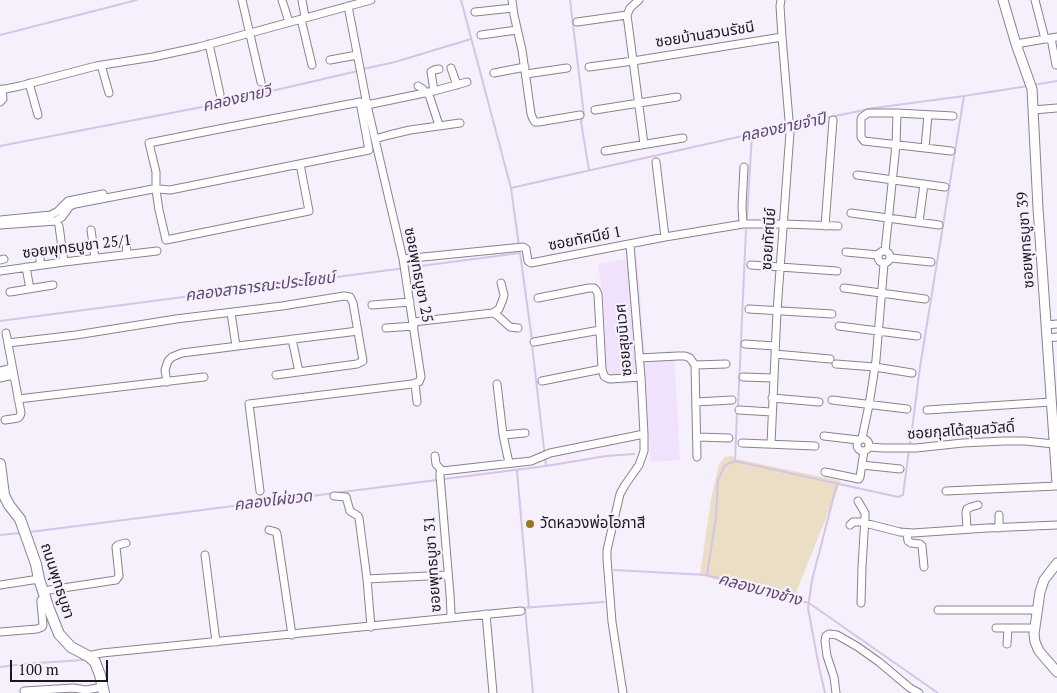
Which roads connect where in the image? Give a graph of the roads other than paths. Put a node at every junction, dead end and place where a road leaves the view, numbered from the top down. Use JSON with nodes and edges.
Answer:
{"nodes":[{"id":1,"x":242,"y":0,"type":"edge"},
{"id":2,"x":282,"y":0,"type":"edge"},
{"id":3,"x":302,"y":0,"type":"edge"},
{"id":4,"x":371,"y":0,"type":"edge"},
{"id":5,"x":639,"y":0,"type":"edge"},
{"id":6,"x":781,"y":0,"type":"edge"},
{"id":7,"x":1003,"y":0,"type":"edge"},
{"id":8,"x":1035,"y":0,"type":"edge"},
{"id":9,"x":344,"y":4,"type":"edge"},
{"id":10,"x":513,"y":4,"type":"edge"},
{"id":11,"x":475,"y":12,"type":"dead end"},
{"id":12,"x":628,"y":15,"type":"junction"},
{"id":13,"x":303,"y":18,"type":"junction"},
{"id":14,"x":289,"y":22,"type":"junction"},
{"id":15,"x":577,"y":22,"type":"dead end"},
{"id":16,"x":518,"y":30,"type":"junction"},
{"id":17,"x":249,"y":33,"type":"junction"},
{"id":18,"x":481,"y":35,"type":"dead end"},
{"id":19,"x":782,"y":36,"type":"junction"},
{"id":20,"x":1051,"y":38,"type":"edge"},
{"id":21,"x":209,"y":44,"type":"junction"},
{"id":22,"x":1016,"y":44,"type":"junction"},
{"id":23,"x":357,"y":54,"type":"junction"},
{"id":24,"x":330,"y":60,"type":"dead end"},
{"id":25,"x":633,"y":61,"type":"junction"},
{"id":26,"x":101,"y":65,"type":"junction"},
{"id":27,"x":312,"y":65,"type":"dead end"},
{"id":28,"x":1056,"y":65,"type":"dead end"},
{"id":29,"x":589,"y":67,"type":"dead end"},
{"id":30,"x":451,"y":68,"type":"dead end"},
{"id":31,"x":567,"y":68,"type":"dead end"},
{"id":32,"x":439,"y":69,"type":"dead end"},
{"id":33,"x":525,"y":71,"type":"junction"},
{"id":34,"x":494,"y":73,"type":"dead end"},
{"id":35,"x":261,"y":82,"type":"dead end"},
{"id":36,"x":467,"y":82,"type":"dead end"},
{"id":37,"x":29,"y":84,"type":"junction"},
{"id":38,"x":457,"y":85,"type":"junction"},
{"id":39,"x":418,"y":86,"type":"dead end"},
{"id":40,"x":1,"y":89,"type":"edge"},
{"id":41,"x":429,"y":92,"type":"junction"},
{"id":42,"x":109,"y":93,"type":"dead end"},
{"id":43,"x":220,"y":94,"type":"dead end"},
{"id":44,"x":678,"y":97,"type":"dead end"},
{"id":45,"x":0,"y":102,"type":"edge"},
{"id":46,"x":638,"y":103,"type":"junction"},
{"id":47,"x":367,"y":105,"type":"junction"},
{"id":48,"x":1057,"y":108,"type":"edge"},
{"id":49,"x":595,"y":110,"type":"dead end"},
{"id":50,"x":1033,"y":110,"type":"junction"},
{"id":51,"x":898,"y":113,"type":"junction"},
{"id":52,"x":38,"y":115,"type":"dead end"},
{"id":53,"x":580,"y":115,"type":"dead end"},
{"id":54,"x":928,"y":115,"type":"junction"},
{"id":55,"x":953,"y":116,"type":"dead end"},
{"id":56,"x":833,"y":120,"type":"dead end"},
{"id":57,"x":460,"y":123,"type":"dead end"},
{"id":58,"x":439,"y":125,"type":"junction"},
{"id":59,"x":683,"y":138,"type":"dead end"},
{"id":60,"x":375,"y":140,"type":"junction"},
{"id":61,"x":644,"y":144,"type":"junction"},
{"id":62,"x":896,"y":145,"type":"junction"},
{"id":63,"x":925,"y":148,"type":"junction"},
{"id":64,"x":605,"y":151,"type":"dead end"},
{"id":65,"x":950,"y":151,"type":"dead end"},
{"id":66,"x":656,"y":162,"type":"dead end"},
{"id":67,"x":300,"y":164,"type":"junction"},
{"id":68,"x":744,"y":167,"type":"dead end"},
{"id":69,"x":857,"y":175,"type":"dead end"},
{"id":70,"x":892,"y":180,"type":"junction"},
{"id":71,"x":924,"y":184,"type":"junction"},
{"id":72,"x":155,"y":187,"type":"junction"},
{"id":73,"x":945,"y":187,"type":"dead end"},
{"id":74,"x":851,"y":213,"type":"dead end"},
{"id":75,"x":888,"y":218,"type":"junction"},
{"id":76,"x":0,"y":220,"type":"edge"},
{"id":77,"x":919,"y":222,"type":"junction"},
{"id":78,"x":743,"y":224,"type":"junction"},
{"id":79,"x":784,"y":224,"type":"junction"},
{"id":80,"x":0,"y":225,"type":"edge"},
{"id":81,"x":939,"y":225,"type":"dead end"},
{"id":82,"x":59,"y":226,"type":"dead end"},
{"id":83,"x":825,"y":226,"type":"junction"},
{"id":84,"x":838,"y":226,"type":"dead end"},
{"id":85,"x":91,"y":230,"type":"dead end"},
{"id":86,"x":665,"y":237,"type":"junction"},
{"id":87,"x":126,"y":239,"type":"dead end"},
{"id":88,"x":630,"y":247,"type":"junction"},
{"id":89,"x":42,"y":250,"type":"dead end"},
{"id":90,"x":885,"y":251,"type":"junction"},
{"id":91,"x":157,"y":252,"type":"dead end"},
{"id":92,"x":846,"y":252,"type":"dead end"},
{"id":93,"x":128,"y":255,"type":"junction"},
{"id":94,"x":878,"y":255,"type":"junction"},
{"id":95,"x":95,"y":258,"type":"junction"},
{"id":96,"x":891,"y":258,"type":"junction"},
{"id":97,"x":403,"y":259,"type":"junction"},
{"id":98,"x":64,"y":262,"type":"junction"},
{"id":99,"x":931,"y":262,"type":"dead end"},
{"id":100,"x":884,"y":264,"type":"junction"},
{"id":101,"x":40,"y":265,"type":"junction"},
{"id":102,"x":751,"y":265,"type":"dead end"},
{"id":103,"x":780,"y":266,"type":"junction"},
{"id":104,"x":26,"y":267,"type":"junction"},
{"id":105,"x":0,"y":271,"type":"edge"},
{"id":106,"x":837,"y":271,"type":"dead end"},
{"id":107,"x":501,"y":283,"type":"dead end"},
{"id":108,"x":53,"y":285,"type":"dead end"},
{"id":109,"x":844,"y":288,"type":"dead end"},
{"id":110,"x":30,"y":289,"type":"junction"},
{"id":111,"x":10,"y":292,"type":"dead end"},
{"id":112,"x":881,"y":294,"type":"junction"},
{"id":113,"x":538,"y":298,"type":"dead end"},
{"id":114,"x":925,"y":299,"type":"dead end"},
{"id":115,"x":410,"y":302,"type":"junction"},
{"id":116,"x":372,"y":306,"type":"dead end"},
{"id":117,"x":749,"y":309,"type":"dead end"},
{"id":118,"x":777,"y":311,"type":"junction"},
{"id":119,"x":231,"y":312,"type":"junction"},
{"id":120,"x":493,"y":313,"type":"junction"},
{"id":121,"x":832,"y":314,"type":"dead end"},
{"id":122,"x":414,"y":324,"type":"junction"},
{"id":123,"x":1057,"y":324,"type":"edge"},
{"id":124,"x":1046,"y":325,"type":"junction"},
{"id":125,"x":839,"y":326,"type":"dead end"},
{"id":126,"x":386,"y":328,"type":"dead end"},
{"id":127,"x":518,"y":328,"type":"dead end"},
{"id":128,"x":358,"y":330,"type":"junction"},
{"id":129,"x":600,"y":330,"type":"junction"},
{"id":130,"x":879,"y":331,"type":"junction"},
{"id":131,"x":6,"y":333,"type":"dead end"},
{"id":132,"x":917,"y":336,"type":"dead end"},
{"id":133,"x":1057,"y":337,"type":"edge"},
{"id":134,"x":1047,"y":338,"type":"junction"},
{"id":135,"x":292,"y":339,"type":"junction"},
{"id":136,"x":534,"y":342,"type":"dead end"},
{"id":137,"x":8,"y":343,"type":"junction"},
{"id":138,"x":745,"y":344,"type":"dead end"},
{"id":139,"x":236,"y":346,"type":"junction"},
{"id":140,"x":775,"y":346,"type":"junction"},
{"id":141,"x":775,"y":354,"type":"junction"},
{"id":142,"x":639,"y":358,"type":"junction"},
{"id":143,"x":726,"y":364,"type":"dead end"},
{"id":144,"x":695,"y":365,"type":"junction"},
{"id":145,"x":875,"y":367,"type":"junction"},
{"id":146,"x":602,"y":369,"type":"junction"},
{"id":147,"x":0,"y":371,"type":"edge"},
{"id":148,"x":13,"y":372,"type":"junction"},
{"id":149,"x":299,"y":372,"type":"junction"},
{"id":150,"x":912,"y":373,"type":"dead end"},
{"id":151,"x":276,"y":375,"type":"dead end"},
{"id":152,"x":204,"y":377,"type":"dead end"},
{"id":153,"x":743,"y":377,"type":"dead end"},
{"id":154,"x":0,"y":378,"type":"edge"},
{"id":155,"x":641,"y":378,"type":"junction"},
{"id":156,"x":774,"y":378,"type":"junction"},
{"id":157,"x":542,"y":381,"type":"dead end"},
{"id":158,"x":167,"y":382,"type":"junction"},
{"id":159,"x":416,"y":383,"type":"junction"},
{"id":160,"x":497,"y":384,"type":"dead end"},
{"id":161,"x":772,"y":398,"type":"junction"},
{"id":162,"x":18,"y":399,"type":"junction"},
{"id":163,"x":732,"y":400,"type":"dead end"},
{"id":164,"x":832,"y":400,"type":"dead end"},
{"id":165,"x":417,"y":402,"type":"dead end"},
{"id":166,"x":696,"y":402,"type":"junction"},
{"id":167,"x":818,"y":402,"type":"dead end"},
{"id":168,"x":1051,"y":402,"type":"junction"},
{"id":169,"x":869,"y":405,"type":"junction"},
{"id":170,"x":907,"y":409,"type":"dead end"},
{"id":171,"x":739,"y":410,"type":"dead end"},
{"id":172,"x":927,"y":410,"type":"dead end"},
{"id":173,"x":772,"y":412,"type":"junction"},
{"id":174,"x":5,"y":420,"type":"dead end"},
{"id":175,"x":1055,"y":425,"type":"edge"},
{"id":176,"x":525,"y":433,"type":"dead end"},
{"id":177,"x":644,"y":434,"type":"junction"},
{"id":178,"x":503,"y":435,"type":"junction"},
{"id":179,"x":824,"y":436,"type":"dead end"},
{"id":180,"x":697,"y":437,"type":"junction"},
{"id":181,"x":729,"y":438,"type":"dead end"},
{"id":182,"x":860,"y":439,"type":"junction"},
{"id":183,"x":742,"y":443,"type":"dead end"},
{"id":184,"x":771,"y":444,"type":"junction"},
{"id":185,"x":1054,"y":444,"type":"junction"},
{"id":186,"x":815,"y":446,"type":"dead end"},
{"id":187,"x":866,"y":449,"type":"junction"},
{"id":188,"x":435,"y":456,"type":"dead end"},
{"id":189,"x":697,"y":457,"type":"dead end"},
{"id":190,"x":509,"y":463,"type":"junction"},
{"id":191,"x":862,"y":465,"type":"junction"},
{"id":192,"x":0,"y":466,"type":"edge"},
{"id":193,"x":900,"y":469,"type":"dead end"},
{"id":194,"x":825,"y":472,"type":"dead end"},
{"id":195,"x":441,"y":476,"type":"junction"},
{"id":196,"x":1057,"y":484,"type":"edge"},
{"id":197,"x":260,"y":491,"type":"dead end"},
{"id":198,"x":946,"y":491,"type":"dead end"},
{"id":199,"x":334,"y":496,"type":"dead end"},
{"id":200,"x":858,"y":501,"type":"dead end"},
{"id":201,"x":978,"y":505,"type":"dead end"},
{"id":202,"x":999,"y":514,"type":"dead end"},
{"id":203,"x":865,"y":523,"type":"junction"},
{"id":204,"x":850,"y":525,"type":"dead end"},
{"id":205,"x":1057,"y":525,"type":"edge"},
{"id":206,"x":1000,"y":528,"type":"junction"},
{"id":207,"x":269,"y":530,"type":"dead end"},
{"id":208,"x":967,"y":530,"type":"junction"},
{"id":209,"x":907,"y":533,"type":"junction"},
{"id":210,"x":126,"y":543,"type":"dead end"},
{"id":211,"x":205,"y":555,"type":"dead end"},
{"id":212,"x":1057,"y":563,"type":"edge"},
{"id":213,"x":924,"y":567,"type":"dead end"},
{"id":214,"x":448,"y":574,"type":"junction"},
{"id":215,"x":39,"y":579,"type":"junction"},
{"id":216,"x":367,"y":579,"type":"junction"},
{"id":217,"x":0,"y":585,"type":"edge"},
{"id":218,"x":44,"y":594,"type":"junction"},
{"id":219,"x":861,"y":603,"type":"dead end"},
{"id":220,"x":938,"y":610,"type":"dead end"},
{"id":221,"x":1038,"y":610,"type":"junction"},
{"id":222,"x":521,"y":611,"type":"dead end"},
{"id":223,"x":486,"y":614,"type":"junction"},
{"id":224,"x":451,"y":616,"type":"junction"},
{"id":225,"x":371,"y":626,"type":"junction"},
{"id":226,"x":996,"y":628,"type":"dead end"},
{"id":227,"x":1008,"y":628,"type":"junction"},
{"id":228,"x":1035,"y":628,"type":"junction"},
{"id":229,"x":0,"y":632,"type":"edge"},
{"id":230,"x":292,"y":635,"type":"junction"},
{"id":231,"x":216,"y":642,"type":"junction"},
{"id":232,"x":1007,"y":644,"type":"dead end"},
{"id":233,"x":88,"y":656,"type":"junction"},
{"id":234,"x":1057,"y":672,"type":"edge"},
{"id":235,"x":103,"y":690,"type":"edge"},
{"id":236,"x":24,"y":691,"type":"dead end"},
{"id":237,"x":493,"y":693,"type":"edge"},
{"id":238,"x":623,"y":693,"type":"edge"},
{"id":239,"x":836,"y":693,"type":"edge"},
{"id":240,"x":919,"y":693,"type":"edge"}],
"edges":[{"from":1,"to":17,"type":"street"},
{"from":2,"to":14,"type":"street"},
{"from":3,"to":13,"type":"street"},
{"from":4,"to":9,"type":"street"},
{"from":5,"to":12,"type":"street"},
{"from":6,"to":19,"type":"street","name":"ซอยทัศนีย์"},
{"from":7,"to":22,"type":"street","name":"ซอยพุทธบูชา 39"},
{"from":8,"to":20,"type":"street"},
{"from":9,"to":13,"type":"street"},
{"from":9,"to":23,"type":"street","name":"ซอยพุทธบูชา 25"},
{"from":10,"to":11,"type":"street"},
{"from":10,"to":16,"type":"street"},
{"from":12,"to":15,"type":"street"},
{"from":12,"to":25,"type":"street"},
{"from":13,"to":14,"type":"street"},
{"from":13,"to":27,"type":"street"},
{"from":14,"to":17,"type":"street"},
{"from":16,"to":18,"type":"street"},
{"from":16,"to":33,"type":"street"},
{"from":17,"to":21,"type":"street"},
{"from":17,"to":35,"type":"street"},
{"from":19,"to":25,"type":"street","name":"ซอยบ้านสวนรัชนี"},
{"from":19,"to":79,"type":"street","name":"ซอยทัศนีย์"},
{"from":20,"to":22,"type":"street"},
{"from":20,"to":28,"type":"street"},
{"from":21,"to":26,"type":"street"},
{"from":21,"to":43,"type":"street"},
{"from":22,"to":50,"type":"street","name":"ซอยพุทธบูชา 39"},
{"from":23,"to":24,"type":"street"},
{"from":23,"to":47,"type":"street","name":"ซอยพุทธบูชา 25"},
{"from":25,"to":29,"type":"street","name":"ซอยบ้านสวนรัชนี"},
{"from":25,"to":46,"type":"street"},
{"from":26,"to":37,"type":"street"},
{"from":26,"to":42,"type":"street"},
{"from":30,"to":38,"type":"street"},
{"from":31,"to":33,"type":"street"},
{"from":32,"to":41,"type":"street"},
{"from":33,"to":34,"type":"street"},
{"from":33,"to":53,"type":"street"},
{"from":36,"to":38,"type":"street"},
{"from":37,"to":40,"type":"street"},
{"from":37,"to":52,"type":"street"},
{"from":38,"to":41,"type":"street"},
{"from":39,"to":41,"type":"street"},
{"from":40,"to":45,"type":"street"},
{"from":41,"to":47,"type":"street"},
{"from":41,"to":58,"type":"street"},
{"from":44,"to":46,"type":"street"},
{"from":46,"to":49,"type":"street"},
{"from":46,"to":61,"type":"street"},
{"from":47,"to":60,"type":"street","name":"ซอยพุทธบูชา 25"},
{"from":48,"to":50,"type":"street"},
{"from":50,"to":124,"type":"street","name":"ซอยพุทธบูชา 39"},
{"from":51,"to":54,"type":"street"},
{"from":51,"to":62,"type":"street"},
{"from":51,"to":62,"type":"street"},
{"from":54,"to":55,"type":"street"},
{"from":54,"to":63,"type":"street"},
{"from":56,"to":83,"type":"street"},
{"from":57,"to":58,"type":"street"},
{"from":58,"to":60,"type":"street"},
{"from":59,"to":61,"type":"street"},
{"from":60,"to":97,"type":"street","name":"ซอยพุทธบูชา 25"},
{"from":61,"to":64,"type":"street"},
{"from":62,"to":63,"type":"street"},
{"from":62,"to":70,"type":"street"},
{"from":63,"to":65,"type":"street"},
{"from":66,"to":86,"type":"street"},
{"from":67,"to":72,"type":"street"},
{"from":67,"to":72,"type":"street"},
{"from":67,"to":72,"type":"street"},
{"from":68,"to":78,"type":"street"},
{"from":69,"to":70,"type":"street"},
{"from":70,"to":71,"type":"street"},
{"from":70,"to":75,"type":"street"},
{"from":71,"to":73,"type":"street"},
{"from":71,"to":77,"type":"street"},
{"from":72,"to":76,"type":"street"},
{"from":72,"to":80,"type":"street"},
{"from":74,"to":75,"type":"street"},
{"from":75,"to":77,"type":"street"},
{"from":75,"to":90,"type":"street"},
{"from":77,"to":81,"type":"street"},
{"from":78,"to":79,"type":"street","name":"ซอยทัศนีย์ 1"},
{"from":78,"to":86,"type":"street","name":"ซอยทัศนีย์ 1"},
{"from":79,"to":83,"type":"street","name":"ซอยทัศนีย์ 1"},
{"from":79,"to":103,"type":"street","name":"ซอยทัศนีย์"},
{"from":82,"to":98,"type":"street"},
{"from":83,"to":84,"type":"street","name":"ซอยทัศนีย์ 1"},
{"from":85,"to":95,"type":"street"},
{"from":86,"to":88,"type":"street","name":"ซอยทัศนีย์ 1"},
{"from":87,"to":93,"type":"street"},
{"from":88,"to":97,"type":"street","name":"ซอยทัศนีย์ 1"},
{"from":88,"to":142,"type":"street","name":"ซอยสุขนิเวศ"},
{"from":89,"to":101,"type":"street"},
{"from":90,"to":94,"type":"street"},
{"from":90,"to":96,"type":"street"},
{"from":91,"to":93,"type":"street","name":"ซอยพุทธบูชา 25/1"},
{"from":92,"to":94,"type":"street"},
{"from":93,"to":95,"type":"street","name":"ซอยพุทธบูชา 25/1"},
{"from":94,"to":100,"type":"street"},
{"from":95,"to":98,"type":"street","name":"ซอยพุทธบูชา 25/1"},
{"from":96,"to":99,"type":"street"},
{"from":96,"to":100,"type":"street"},
{"from":97,"to":115,"type":"street","name":"ซอยพุทธบูชา 25"},
{"from":98,"to":101,"type":"street","name":"ซอยพุทธบูชา 25/1"},
{"from":100,"to":112,"type":"street"},
{"from":101,"to":104,"type":"street","name":"ซอยพุทธบูชา 25/1"},
{"from":102,"to":103,"type":"street"},
{"from":103,"to":106,"type":"street"},
{"from":103,"to":118,"type":"street","name":"ซอยทัศนีย์"},
{"from":104,"to":105,"type":"street","name":"ซอยพุทธบูชา 25/1"},
{"from":104,"to":110,"type":"street"},
{"from":107,"to":120,"type":"street"},
{"from":108,"to":110,"type":"street"},
{"from":109,"to":112,"type":"street"},
{"from":110,"to":111,"type":"street"},
{"from":112,"to":114,"type":"street"},
{"from":112,"to":130,"type":"street"},
{"from":113,"to":129,"type":"street"},
{"from":115,"to":116,"type":"street"},
{"from":115,"to":122,"type":"street","name":"ซอยพุทธบูชา 25"},
{"from":117,"to":118,"type":"street"},
{"from":118,"to":121,"type":"street"},
{"from":118,"to":140,"type":"street","name":"ซอยทัศนีย์"},
{"from":119,"to":128,"type":"street"},
{"from":119,"to":137,"type":"street"},
{"from":119,"to":139,"type":"street"},
{"from":120,"to":122,"type":"street"},
{"from":120,"to":127,"type":"street"},
{"from":122,"to":126,"type":"street"},
{"from":122,"to":159,"type":"street","name":"ซอยพุทธบูชา 25"},
{"from":123,"to":124,"type":"street"},
{"from":124,"to":134,"type":"street","name":"ซอยพุทธบูชา 39"},
{"from":125,"to":130,"type":"street"},
{"from":128,"to":135,"type":"street"},
{"from":128,"to":149,"type":"street"},
{"from":129,"to":136,"type":"street"},
{"from":129,"to":146,"type":"street"},
{"from":130,"to":132,"type":"street"},
{"from":130,"to":145,"type":"street"},
{"from":131,"to":137,"type":"street"},
{"from":133,"to":134,"type":"street"},
{"from":134,"to":168,"type":"street","name":"ซอยพุทธบูชา 39"},
{"from":135,"to":139,"type":"street"},
{"from":135,"to":149,"type":"street"},
{"from":137,"to":148,"type":"street"},
{"from":138,"to":140,"type":"street"},
{"from":139,"to":158,"type":"street"},
{"from":140,"to":141,"type":"street","name":"ซอยทัศนีย์"},
{"from":141,"to":145,"type":"street"},
{"from":141,"to":156,"type":"street","name":"ซอยทัศนีย์"},
{"from":142,"to":144,"type":"street"},
{"from":142,"to":155,"type":"street","name":"ซอยสุขนิเวศ"},
{"from":143,"to":144,"type":"street"},
{"from":144,"to":166,"type":"street"},
{"from":145,"to":150,"type":"street"},
{"from":145,"to":169,"type":"street"},
{"from":146,"to":155,"type":"street"},
{"from":146,"to":157,"type":"street"},
{"from":147,"to":148,"type":"street"},
{"from":148,"to":154,"type":"street"},
{"from":148,"to":162,"type":"street"},
{"from":149,"to":151,"type":"street"},
{"from":152,"to":158,"type":"street"},
{"from":153,"to":156,"type":"street"},
{"from":155,"to":177,"type":"street","name":"ซอยสุขนิเวศ"},
{"from":156,"to":161,"type":"street","name":"ซอยทัศนีย์"},
{"from":158,"to":162,"type":"street"},
{"from":159,"to":165,"type":"street","name":"ซอยพุทธบูชา 25"},
{"from":159,"to":197,"type":"street"},
{"from":160,"to":178,"type":"street"},
{"from":161,"to":167,"type":"street"},
{"from":161,"to":173,"type":"street","name":"ซอยทัศนีย์"},
{"from":162,"to":174,"type":"street"},
{"from":163,"to":166,"type":"street"},
{"from":164,"to":169,"type":"street"},
{"from":166,"to":180,"type":"street"},
{"from":168,"to":172,"type":"street"},
{"from":168,"to":175,"type":"street","name":"ซอยพุทธบูชา 39"},
{"from":169,"to":170,"type":"street"},
{"from":169,"to":182,"type":"street"},
{"from":171,"to":173,"type":"street"},
{"from":173,"to":184,"type":"street","name":"ซอยทัศนีย์"},
{"from":175,"to":185,"type":"street","name":"ซอยพุทธบูชา 39"},
{"from":176,"to":178,"type":"street"},
{"from":177,"to":190,"type":"street"},
{"from":177,"to":238,"type":"street","name":"ซอยสุขนิเวศ"},
{"from":178,"to":190,"type":"street"},
{"from":179,"to":182,"type":"street"},
{"from":180,"to":181,"type":"street"},
{"from":180,"to":189,"type":"street"},
{"from":182,"to":187,"type":"street"},
{"from":183,"to":184,"type":"street"},
{"from":184,"to":186,"type":"street"},
{"from":185,"to":187,"type":"street","name":"ซอยกุสโต้สุขสวัสดิ์"},
{"from":185,"to":196,"type":"street","name":"ซอยพุทธบูชา 39"},
{"from":187,"to":191,"type":"street"},
{"from":188,"to":195,"type":"street"},
{"from":190,"to":195,"type":"street"},
{"from":191,"to":193,"type":"street"},
{"from":191,"to":194,"type":"street"},
{"from":192,"to":215,"type":"main road","name":"ถนนพุทธบูชา"},
{"from":195,"to":214,"type":"street","name":"ซอยพุทธบูชา 31"},
{"from":196,"to":198,"type":"street"},
{"from":199,"to":216,"type":"street"},
{"from":200,"to":203,"type":"street"},
{"from":201,"to":208,"type":"street"},
{"from":202,"to":206,"type":"street"},
{"from":203,"to":204,"type":"street"},
{"from":203,"to":209,"type":"street"},
{"from":203,"to":219,"type":"street"},
{"from":205,"to":206,"type":"street"},
{"from":206,"to":208,"type":"street"},
{"from":207,"to":230,"type":"street"},
{"from":208,"to":209,"type":"street"},
{"from":209,"to":213,"type":"street"},
{"from":210,"to":218,"type":"street"},
{"from":211,"to":231,"type":"street"},
{"from":212,"to":221,"type":"street"},
{"from":214,"to":216,"type":"street"},
{"from":214,"to":224,"type":"street","name":"ซอยพุทธบูชา 31"},
{"from":215,"to":217,"type":"street"},
{"from":215,"to":218,"type":"main road","name":"ถนนพุทธบูชา"},
{"from":216,"to":225,"type":"street"},
{"from":218,"to":229,"type":"street"},
{"from":218,"to":233,"type":"main road","name":"ถนนพุทธบูชา"},
{"from":220,"to":221,"type":"street"},
{"from":221,"to":228,"type":"street"},
{"from":222,"to":223,"type":"street"},
{"from":223,"to":224,"type":"street"},
{"from":223,"to":237,"type":"street"},
{"from":224,"to":225,"type":"street","name":"ซอยพุทธบูชา 31"},
{"from":225,"to":230,"type":"street","name":"ซอยพุทธบูชา 31"},
{"from":226,"to":227,"type":"street"},
{"from":227,"to":228,"type":"street"},
{"from":227,"to":232,"type":"street"},
{"from":228,"to":234,"type":"street"},
{"from":230,"to":231,"type":"street","name":"ซอยพุทธบูชา 31"},
{"from":231,"to":233,"type":"street","name":"ซอยพุทธบูชา 31"},
{"from":233,"to":235,"type":"main road","name":"ถนนพุทธบูชา"},
{"from":235,"to":236,"type":"street"},
{"from":239,"to":240,"type":"street"}]}
